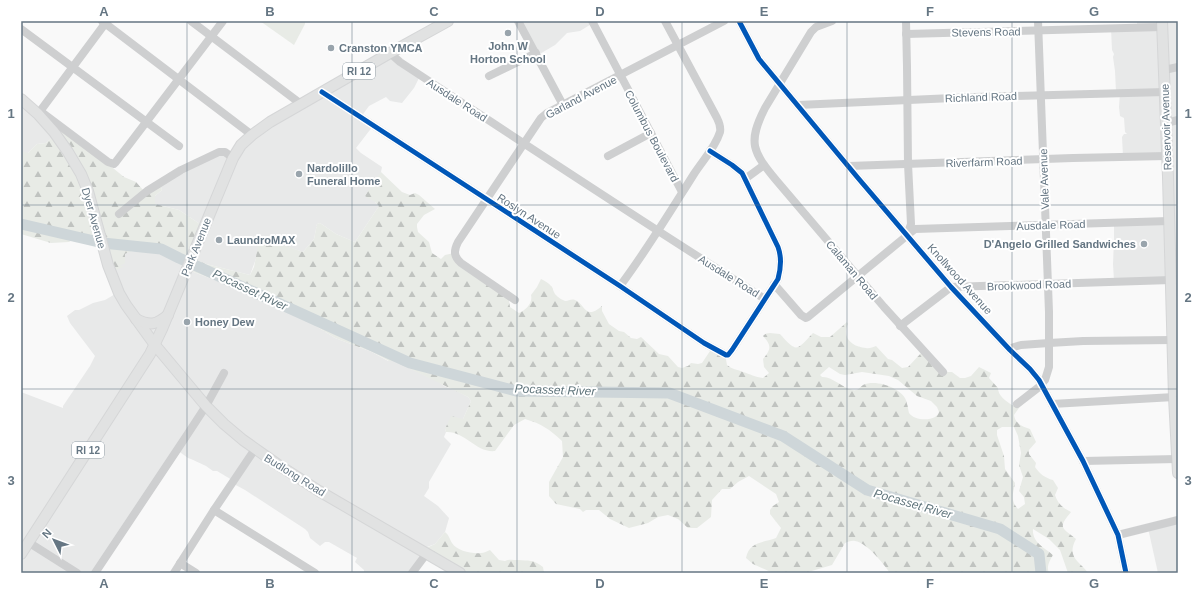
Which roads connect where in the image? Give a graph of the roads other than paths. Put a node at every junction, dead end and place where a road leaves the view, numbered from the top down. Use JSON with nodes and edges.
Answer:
{"nodes":[{"id":1,"x":192,"y":21,"type":"edge"},
{"id":2,"x":223,"y":21,"type":"edge"},
{"id":3,"x":438,"y":21,"type":"edge"},
{"id":4,"x":448,"y":21,"type":"edge"},
{"id":5,"x":518,"y":21,"type":"edge"},
{"id":6,"x":592,"y":21,"type":"edge"},
{"id":7,"x":665,"y":21,"type":"edge"},
{"id":8,"x":724,"y":21,"type":"edge"},
{"id":9,"x":739,"y":21,"type":"edge"},
{"id":10,"x":832,"y":21,"type":"edge"},
{"id":11,"x":906,"y":21,"type":"edge"},
{"id":12,"x":1038,"y":21,"type":"edge"},
{"id":13,"x":105,"y":22,"type":"edge"},
{"id":14,"x":1162,"y":24,"type":"edge"},
{"id":15,"x":1096,"y":25,"type":"edge"},
{"id":16,"x":21,"y":29,"type":"edge"},
{"id":17,"x":429,"y":31,"type":"junction"},
{"id":18,"x":1039,"y":31,"type":"junction"},
{"id":19,"x":906,"y":34,"type":"junction"},
{"id":20,"x":212,"y":36,"type":"junction"},
{"id":21,"x":678,"y":45,"type":"junction"},
{"id":22,"x":390,"y":53,"type":"junction"},
{"id":23,"x":536,"y":53,"type":"junction"},
{"id":24,"x":73,"y":67,"type":"junction"},
{"id":25,"x":1178,"y":67,"type":"edge"},
{"id":26,"x":1164,"y":70,"type":"junction"},
{"id":27,"x":489,"y":76,"type":"dead end"},
{"id":28,"x":620,"y":76,"type":"junction"},
{"id":29,"x":179,"y":79,"type":"junction"},
{"id":30,"x":780,"y":84,"type":"junction"},
{"id":31,"x":322,"y":92,"type":"junction"},
{"id":32,"x":1165,"y":92,"type":"junction"},
{"id":33,"x":1041,"y":95,"type":"junction"},
{"id":34,"x":21,"y":99,"type":"edge"},
{"id":35,"x":908,"y":100,"type":"junction"},
{"id":36,"x":301,"y":104,"type":"junction"},
{"id":37,"x":562,"y":105,"type":"junction"},
{"id":38,"x":798,"y":105,"type":"junction"},
{"id":39,"x":39,"y":112,"type":"junction"},
{"id":40,"x":1178,"y":120,"type":"edge"},
{"id":41,"x":147,"y":123,"type":"junction"},
{"id":42,"x":1166,"y":123,"type":"junction"},
{"id":43,"x":651,"y":133,"type":"junction"},
{"id":44,"x":252,"y":135,"type":"junction"},
{"id":45,"x":525,"y":144,"type":"junction"},
{"id":46,"x":179,"y":146,"type":"dead end"},
{"id":47,"x":710,"y":151,"type":"junction"},
{"id":48,"x":608,"y":156,"type":"dead end"},
{"id":49,"x":1167,"y":156,"type":"junction"},
{"id":50,"x":233,"y":158,"type":"junction"},
{"id":51,"x":1043,"y":160,"type":"junction"},
{"id":52,"x":908,"y":164,"type":"junction"},
{"id":53,"x":764,"y":166,"type":"junction"},
{"id":54,"x":849,"y":166,"type":"junction"},
{"id":55,"x":745,"y":179,"type":"junction"},
{"id":56,"x":682,"y":192,"type":"junction"},
{"id":57,"x":487,"y":200,"type":"junction"},
{"id":58,"x":119,"y":214,"type":"dead end"},
{"id":59,"x":1169,"y":221,"type":"junction"},
{"id":60,"x":1045,"y":225,"type":"junction"},
{"id":61,"x":658,"y":231,"type":"junction"},
{"id":62,"x":907,"y":235,"type":"junction"},
{"id":63,"x":858,"y":276,"type":"junction"},
{"id":64,"x":1171,"y":280,"type":"junction"},
{"id":65,"x":774,"y":284,"type":"junction"},
{"id":66,"x":1047,"y":285,"type":"junction"},
{"id":67,"x":620,"y":286,"type":"junction"},
{"id":68,"x":951,"y":287,"type":"junction"},
{"id":69,"x":765,"y":299,"type":"junction"},
{"id":70,"x":515,"y":300,"type":"dead end"},
{"id":71,"x":168,"y":315,"type":"junction"},
{"id":72,"x":134,"y":318,"type":"junction"},
{"id":73,"x":900,"y":326,"type":"junction"},
{"id":74,"x":1173,"y":340,"type":"junction"},
{"id":75,"x":1049,"y":343,"type":"junction"},
{"id":76,"x":155,"y":345,"type":"junction"},
{"id":77,"x":1010,"y":350,"type":"junction"},
{"id":78,"x":943,"y":372,"type":"dead end"},
{"id":79,"x":224,"y":373,"type":"dead end"},
{"id":80,"x":1040,"y":385,"type":"junction"},
{"id":81,"x":1174,"y":397,"type":"junction"},
{"id":82,"x":1017,"y":404,"type":"dead end"},
{"id":83,"x":1052,"y":404,"type":"junction"},
{"id":84,"x":206,"y":406,"type":"junction"},
{"id":85,"x":255,"y":449,"type":"junction"},
{"id":86,"x":1177,"y":459,"type":"junction"},
{"id":87,"x":1083,"y":461,"type":"junction"},
{"id":88,"x":1178,"y":473,"type":"edge"},
{"id":89,"x":214,"y":510,"type":"junction"},
{"id":90,"x":1178,"y":520,"type":"edge"},
{"id":91,"x":1118,"y":535,"type":"junction"},
{"id":92,"x":28,"y":542,"type":"junction"},
{"id":93,"x":427,"y":553,"type":"junction"},
{"id":94,"x":21,"y":554,"type":"edge"},
{"id":95,"x":180,"y":563,"type":"junction"},
{"id":96,"x":67,"y":570,"type":"edge"},
{"id":97,"x":77,"y":573,"type":"edge"},
{"id":98,"x":95,"y":573,"type":"edge"},
{"id":99,"x":174,"y":573,"type":"edge"},
{"id":100,"x":196,"y":573,"type":"edge"},
{"id":101,"x":315,"y":573,"type":"edge"},
{"id":102,"x":412,"y":573,"type":"edge"},
{"id":103,"x":460,"y":573,"type":"edge"},
{"id":104,"x":1126,"y":573,"type":"edge"}],
"edges":[{"from":1,"to":20,"type":"street"},
{"from":2,"to":20,"type":"street"},
{"from":3,"to":17,"type":"main road"},
{"from":4,"to":17,"type":"main road","name":"Park Avenue","number":"RI 12"},
{"from":5,"to":23,"type":"street"},
{"from":6,"to":28,"type":"street","name":"Columbus Boulevard"},
{"from":7,"to":21,"type":"street","name":"Columbus Boulevard"},
{"from":8,"to":21,"type":"street","name":"Garland Avenue"},
{"from":9,"to":30,"type":"street","name":"Knollwood Avenue"},
{"from":10,"to":30,"type":"street","name":"Calaman Road"},
{"from":11,"to":19,"type":"street"},
{"from":12,"to":18,"type":"street","name":"Vale Avenue"},
{"from":13,"to":24,"type":"street"},
{"from":13,"to":29,"type":"street"},
{"from":14,"to":15,"type":"street","name":"Stevens Road"},
{"from":14,"to":26,"type":"main road","name":"Reservoir Avenue"},
{"from":15,"to":18,"type":"street","name":"Stevens Road"},
{"from":16,"to":24,"type":"street"},
{"from":17,"to":22,"type":"main road","name":"Park Avenue","number":"RI 12"},
{"from":18,"to":19,"type":"street","name":"Stevens Road"},
{"from":18,"to":33,"type":"street","name":"Vale Avenue"},
{"from":19,"to":35,"type":"street"},
{"from":20,"to":29,"type":"street"},
{"from":20,"to":36,"type":"street"},
{"from":21,"to":28,"type":"street","name":"Garland Avenue"},
{"from":21,"to":47,"type":"street","name":"Columbus Boulevard"},
{"from":22,"to":31,"type":"main road","name":"Park Avenue","number":"RI 12"},
{"from":22,"to":45,"type":"street","name":"Ausdale Road"},
{"from":23,"to":27,"type":"street"},
{"from":23,"to":37,"type":"street"},
{"from":24,"to":39,"type":"street"},
{"from":24,"to":41,"type":"street"},
{"from":25,"to":26,"type":"street"},
{"from":26,"to":32,"type":"main road","name":"Reservoir Avenue"},
{"from":28,"to":37,"type":"street","name":"Garland Avenue"},
{"from":28,"to":43,"type":"street","name":"Columbus Boulevard"},
{"from":29,"to":41,"type":"street"},
{"from":29,"to":44,"type":"street"},
{"from":30,"to":38,"type":"street","name":"Knollwood Avenue"},
{"from":30,"to":53,"type":"street","name":"Calaman Road"},
{"from":31,"to":36,"type":"main road","name":"Park Avenue","number":"RI 12"},
{"from":31,"to":57,"type":"street","name":"Roslyn Avenue"},
{"from":32,"to":33,"type":"street","name":"Richland Road"},
{"from":32,"to":42,"type":"main road","name":"Reservoir Avenue"},
{"from":33,"to":35,"type":"street","name":"Richland Road"},
{"from":33,"to":51,"type":"street","name":"Vale Avenue"},
{"from":34,"to":39,"type":"main road","name":"Dyer Avenue"},
{"from":35,"to":38,"type":"street","name":"Richland Road"},
{"from":35,"to":52,"type":"street"},
{"from":36,"to":44,"type":"main road","name":"Park Avenue","number":"RI 12"},
{"from":37,"to":45,"type":"street","name":"Garland Avenue"},
{"from":38,"to":54,"type":"street","name":"Knollwood Avenue"},
{"from":39,"to":41,"type":"street"},
{"from":39,"to":72,"type":"main road","name":"Dyer Avenue"},
{"from":40,"to":42,"type":"street"},
{"from":41,"to":46,"type":"street"},
{"from":42,"to":49,"type":"main road","name":"Reservoir Avenue"},
{"from":43,"to":48,"type":"street"},
{"from":43,"to":56,"type":"street","name":"Columbus Boulevard"},
{"from":44,"to":50,"type":"main road","name":"Park Avenue","number":"RI 12"},
{"from":45,"to":57,"type":"street","name":"Garland Avenue"},
{"from":45,"to":61,"type":"street","name":"Ausdale Road"},
{"from":47,"to":55,"type":"street"},
{"from":47,"to":56,"type":"street","name":"Columbus Boulevard"},
{"from":49,"to":51,"type":"street","name":"Riverfarm Road"},
{"from":49,"to":59,"type":"main road","name":"Reservoir Avenue"},
{"from":50,"to":58,"type":"street"},
{"from":50,"to":71,"type":"main road","name":"Park Avenue","number":"RI 12"},
{"from":51,"to":52,"type":"street","name":"Riverfarm Road"},
{"from":51,"to":60,"type":"street","name":"Vale Avenue"},
{"from":52,"to":54,"type":"street","name":"Riverfarm Road"},
{"from":52,"to":62,"type":"street"},
{"from":53,"to":55,"type":"street"},
{"from":53,"to":63,"type":"street","name":"Calaman Road"},
{"from":54,"to":62,"type":"street","name":"Knollwood Avenue"},
{"from":55,"to":65,"type":"street"},
{"from":56,"to":61,"type":"street"},
{"from":57,"to":67,"type":"street","name":"Roslyn Avenue"},
{"from":57,"to":70,"type":"street","name":"Garland Avenue"},
{"from":59,"to":60,"type":"street","name":"Ausdale Road"},
{"from":59,"to":64,"type":"main road","name":"Reservoir Avenue"},
{"from":60,"to":62,"type":"street","name":"Ausdale Road"},
{"from":60,"to":66,"type":"street","name":"Vale Avenue"},
{"from":61,"to":67,"type":"street"},
{"from":61,"to":69,"type":"street","name":"Ausdale Road"},
{"from":62,"to":63,"type":"street","name":"Ausdale Road"},
{"from":62,"to":68,"type":"street","name":"Knollwood Avenue"},
{"from":63,"to":65,"type":"street","name":"Ausdale Road"},
{"from":63,"to":73,"type":"street","name":"Calaman Road"},
{"from":64,"to":66,"type":"street","name":"Brookwood Road"},
{"from":64,"to":74,"type":"main road","name":"Reservoir Avenue"},
{"from":65,"to":69,"type":"street","name":"Ausdale Road"},
{"from":66,"to":68,"type":"street","name":"Brookwood Road"},
{"from":66,"to":75,"type":"street","name":"Vale Avenue"},
{"from":67,"to":69,"type":"street","name":"Roslyn Avenue"},
{"from":68,"to":73,"type":"street"},
{"from":68,"to":77,"type":"street","name":"Knollwood Avenue"},
{"from":71,"to":72,"type":"main road"},
{"from":71,"to":76,"type":"main road","name":"Park Avenue","number":"RI 12"},
{"from":72,"to":76,"type":"main road","name":"Dyer Avenue"},
{"from":73,"to":78,"type":"street","name":"Calaman Road"},
{"from":74,"to":75,"type":"street"},
{"from":74,"to":81,"type":"main road","name":"Reservoir Avenue"},
{"from":75,"to":77,"type":"street"},
{"from":75,"to":80,"type":"street","name":"Vale Avenue"},
{"from":76,"to":84,"type":"main road","name":"Budlong Road"},
{"from":76,"to":92,"type":"main road","name":"Park Avenue","number":"RI 12"},
{"from":77,"to":80,"type":"street","name":"Knollwood Avenue"},
{"from":79,"to":84,"type":"street"},
{"from":80,"to":82,"type":"street"},
{"from":80,"to":83,"type":"street","name":"Knollwood Avenue"},
{"from":81,"to":83,"type":"street"},
{"from":81,"to":86,"type":"main road","name":"Reservoir Avenue"},
{"from":83,"to":87,"type":"street","name":"Knollwood Avenue"},
{"from":84,"to":85,"type":"main road","name":"Budlong Road"},
{"from":84,"to":98,"type":"street"},
{"from":85,"to":89,"type":"street"},
{"from":85,"to":93,"type":"main road","name":"Budlong Road"},
{"from":86,"to":87,"type":"street"},
{"from":86,"to":88,"type":"main road","name":"Reservoir Avenue"},
{"from":87,"to":91,"type":"street","name":"Knollwood Avenue"},
{"from":89,"to":95,"type":"street"},
{"from":89,"to":101,"type":"street"},
{"from":90,"to":91,"type":"street"},
{"from":91,"to":104,"type":"street","name":"Knollwood Avenue"},
{"from":92,"to":94,"type":"main road","name":"Park Avenue","number":"RI 12"},
{"from":92,"to":96,"type":"street"},
{"from":93,"to":102,"type":"street"},
{"from":93,"to":103,"type":"main road","name":"Budlong Road"},
{"from":95,"to":99,"type":"street"},
{"from":95,"to":100,"type":"street"},
{"from":96,"to":97,"type":"street"}]}
